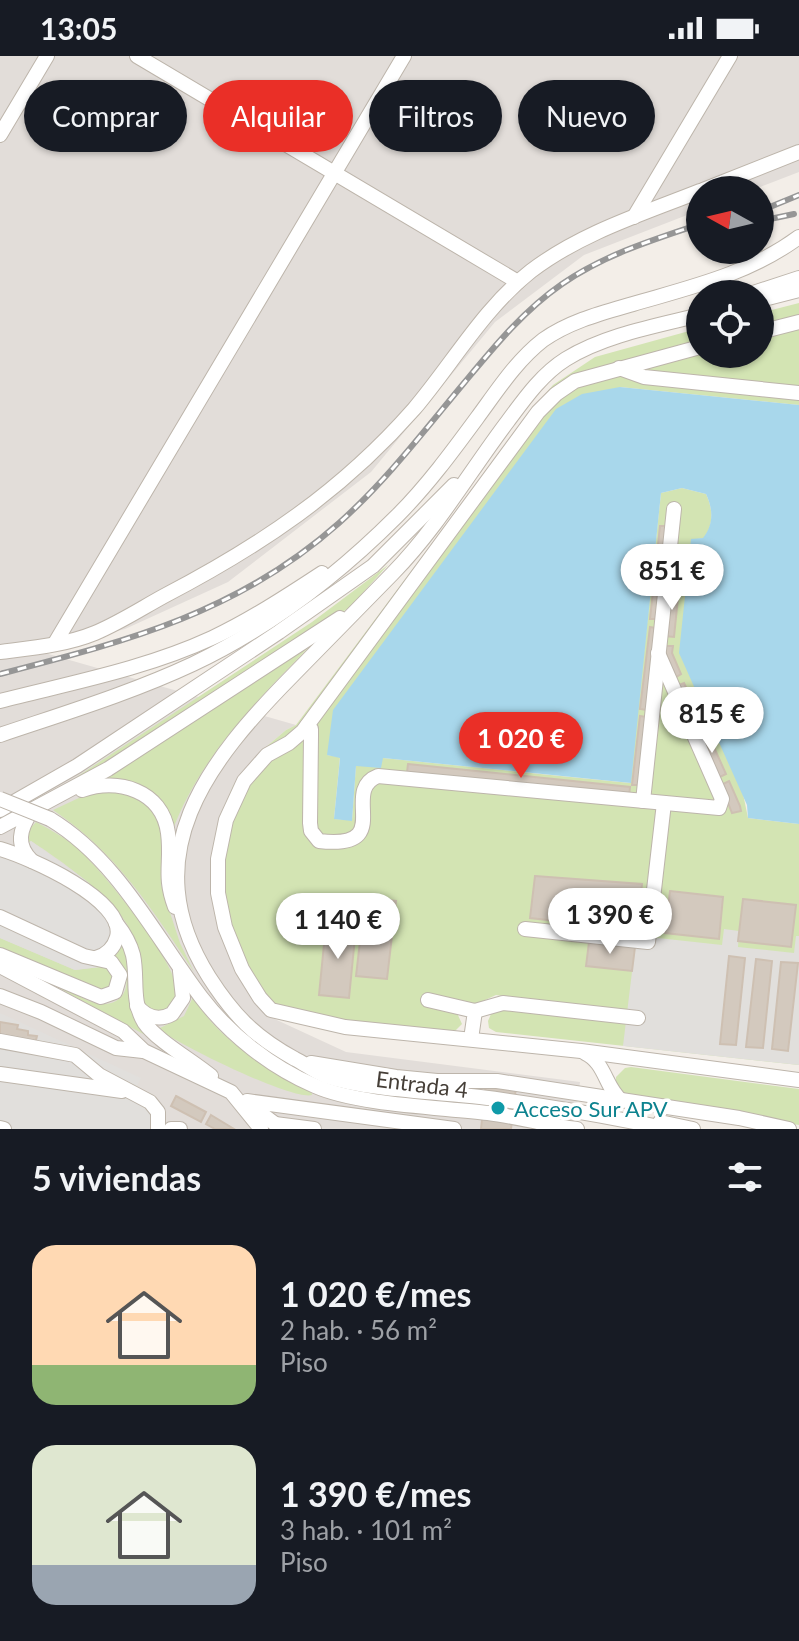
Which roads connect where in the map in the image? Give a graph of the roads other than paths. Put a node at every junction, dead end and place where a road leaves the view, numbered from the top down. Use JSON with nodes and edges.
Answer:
{"nodes":[{"id":1,"x":47,"y":56,"type":"edge"},
{"id":2,"x":137,"y":56,"type":"edge"},
{"id":3,"x":404,"y":56,"type":"edge"},
{"id":4,"x":730,"y":56,"type":"edge"},
{"id":5,"x":0,"y":135,"type":"edge"},
{"id":6,"x":799,"y":152,"type":"edge"},
{"id":7,"x":334,"y":174,"type":"junction"},
{"id":8,"x":739,"y":176,"type":"edge"},
{"id":9,"x":686,"y":197,"type":"edge"},
{"id":10,"x":634,"y":217,"type":"junction"},
{"id":11,"x":799,"y":237,"type":"edge"},
{"id":12,"x":799,"y":278,"type":"edge"},
{"id":13,"x":518,"y":282,"type":"junction"},
{"id":14,"x":774,"y":286,"type":"edge"},
{"id":15,"x":799,"y":290,"type":"edge"},
{"id":16,"x":774,"y":296,"type":"edge"},
{"id":17,"x":686,"y":318,"type":"edge"},
{"id":18,"x":799,"y":322,"type":"edge"},
{"id":19,"x":774,"y":328,"type":"edge"},
{"id":20,"x":686,"y":351,"type":"edge"},
{"id":21,"x":618,"y":368,"type":"junction"},
{"id":22,"x":799,"y":393,"type":"edge"},
{"id":23,"x":477,"y":463,"type":"junction"},
{"id":24,"x":674,"y":509,"type":"dead end"},
{"id":25,"x":363,"y":546,"type":"junction"},
{"id":26,"x":364,"y":603,"type":"junction"},
{"id":27,"x":55,"y":643,"type":"junction"},
{"id":28,"x":0,"y":652,"type":"edge"},
{"id":29,"x":658,"y":653,"type":"junction"},
{"id":30,"x":677,"y":697,"type":"junction"},
{"id":31,"x":653,"y":698,"type":"junction"},
{"id":32,"x":0,"y":701,"type":"edge"},
{"id":33,"x":307,"y":726,"type":"junction"},
{"id":34,"x":0,"y":735,"type":"edge"},
{"id":35,"x":0,"y":799,"type":"edge"},
{"id":36,"x":55,"y":799,"type":"junction"},
{"id":37,"x":643,"y":801,"type":"junction"},
{"id":38,"x":664,"y":803,"type":"junction"},
{"id":39,"x":0,"y":810,"type":"edge"},
{"id":40,"x":31,"y":812,"type":"junction"},
{"id":41,"x":0,"y":827,"type":"edge"},
{"id":42,"x":0,"y":849,"type":"edge"},
{"id":43,"x":32,"y":861,"type":"junction"},
{"id":44,"x":0,"y":917,"type":"edge"},
{"id":45,"x":116,"y":923,"type":"junction"},
{"id":46,"x":525,"y":929,"type":"dead end"},
{"id":47,"x":193,"y":948,"type":"junction"},
{"id":48,"x":0,"y":955,"type":"edge"},
{"id":49,"x":96,"y":958,"type":"junction"},
{"id":50,"x":177,"y":963,"type":"junction"},
{"id":51,"x":0,"y":966,"type":"edge"},
{"id":52,"x":0,"y":989,"type":"edge"},
{"id":53,"x":0,"y":996,"type":"edge"},
{"id":54,"x":428,"y":1000,"type":"dead end"},
{"id":55,"x":137,"y":1006,"type":"junction"},
{"id":56,"x":475,"y":1011,"type":"junction"},
{"id":57,"x":41,"y":1012,"type":"junction"},
{"id":58,"x":638,"y":1018,"type":"dead end"},
{"id":59,"x":471,"y":1039,"type":"junction"},
{"id":60,"x":0,"y":1041,"type":"edge"},
{"id":61,"x":144,"y":1051,"type":"junction"},
{"id":62,"x":581,"y":1051,"type":"junction"},
{"id":63,"x":633,"y":1058,"type":"junction"},
{"id":64,"x":292,"y":1065,"type":"junction"},
{"id":65,"x":0,"y":1074,"type":"edge"},
{"id":66,"x":799,"y":1080,"type":"edge"},
{"id":67,"x":609,"y":1084,"type":"junction"},
{"id":68,"x":142,"y":1096,"type":"junction"},
{"id":69,"x":237,"y":1096,"type":"junction"},
{"id":70,"x":586,"y":1096,"type":"junction"},
{"id":71,"x":623,"y":1101,"type":"junction"},
{"id":72,"x":638,"y":1105,"type":"junction"},
{"id":73,"x":442,"y":1108,"type":"junction"},
{"id":74,"x":256,"y":1110,"type":"junction"},
{"id":75,"x":273,"y":1127,"type":"edge"},
{"id":76,"x":438,"y":1127,"type":"junction"},
{"id":77,"x":158,"y":1129,"type":"edge"},
{"id":78,"x":171,"y":1129,"type":"edge"},
{"id":79,"x":180,"y":1129,"type":"edge"},
{"id":80,"x":314,"y":1129,"type":"edge"},
{"id":81,"x":402,"y":1129,"type":"edge"},
{"id":82,"x":454,"y":1129,"type":"edge"},
{"id":83,"x":577,"y":1129,"type":"edge"},
{"id":84,"x":632,"y":1129,"type":"edge"},
{"id":85,"x":669,"y":1129,"type":"edge"},
{"id":86,"x":693,"y":1129,"type":"edge"},
{"id":87,"x":707,"y":1129,"type":"edge"},
{"id":88,"x":789,"y":1129,"type":"edge"}],
"edges":[{"from":1,"to":5,"type":"street"},
{"from":2,"to":7,"type":"street"},
{"from":3,"to":7,"type":"street"},
{"from":4,"to":10,"type":"street"},
{"from":6,"to":8,"type":"street"},
{"from":7,"to":13,"type":"street"},
{"from":7,"to":27,"type":"street"},
{"from":9,"to":10,"type":"street"},
{"from":10,"to":13,"type":"street"},
{"from":11,"to":25,"type":"street"},
{"from":12,"to":14,"type":"street"},
{"from":13,"to":27,"type":"street"},
{"from":15,"to":16,"type":"street"},
{"from":17,"to":23,"type":"street"},
{"from":18,"to":19,"type":"street"},
{"from":20,"to":21,"type":"street"},
{"from":21,"to":22,"type":"street"},
{"from":21,"to":33,"type":"street"},
{"from":23,"to":26,"type":"street"},
{"from":23,"to":39,"type":"street"},
{"from":24,"to":29,"type":"street"},
{"from":25,"to":32,"type":"street"},
{"from":25,"to":34,"type":"street"},
{"from":26,"to":36,"type":"street"},
{"from":26,"to":47,"type":"street"},
{"from":27,"to":28,"type":"street"},
{"from":29,"to":30,"type":"street"},
{"from":29,"to":31,"type":"street"},
{"from":30,"to":31,"type":"street"},
{"from":30,"to":38,"type":"street"},
{"from":31,"to":37,"type":"street"},
{"from":33,"to":37,"type":"street"},
{"from":33,"to":59,"type":"street"},
{"from":35,"to":50,"type":"street","bridge":true},
{"from":36,"to":40,"type":"street"},
{"from":36,"to":47,"type":"street"},
{"from":37,"to":38,"type":"street"},
{"from":38,"to":46,"type":"street"},
{"from":40,"to":41,"type":"street"},
{"from":40,"to":43,"type":"street"},
{"from":42,"to":43,"type":"street"},
{"from":43,"to":45,"type":"street"},
{"from":44,"to":49,"type":"street"},
{"from":45,"to":49,"type":"street"},
{"from":45,"to":55,"type":"street"},
{"from":47,"to":64,"type":"street"},
{"from":48,"to":49,"type":"street"},
{"from":50,"to":55,"type":"street"},
{"from":50,"to":64,"type":"street"},
{"from":51,"to":61,"type":"street"},
{"from":52,"to":57,"type":"street"},
{"from":53,"to":57,"type":"street"},
{"from":54,"to":56,"type":"street"},
{"from":55,"to":69,"type":"street"},
{"from":56,"to":58,"type":"street"},
{"from":56,"to":59,"type":"street"},
{"from":57,"to":61,"type":"street"},
{"from":59,"to":62,"type":"street"},
{"from":60,"to":68,"type":"street"},
{"from":61,"to":69,"type":"street"},
{"from":62,"to":63,"type":"street"},
{"from":62,"to":67,"type":"street"},
{"from":63,"to":66,"type":"street"},
{"from":63,"to":67,"type":"street"},
{"from":64,"to":70,"type":"street"},
{"from":64,"to":73,"type":"street"},
{"from":64,"to":84,"type":"street"},
{"from":64,"to":85,"type":"street"},
{"from":64,"to":86,"type":"street","name":"Entrada 4"},
{"from":65,"to":68,"type":"street"},
{"from":67,"to":71,"type":"street"},
{"from":68,"to":77,"type":"street"},
{"from":69,"to":74,"type":"street"},
{"from":69,"to":75,"type":"street"},
{"from":69,"to":76,"type":"street"},
{"from":70,"to":71,"type":"street"},
{"from":70,"to":87,"type":"street"},
{"from":71,"to":72,"type":"street"},
{"from":72,"to":87,"type":"street"},
{"from":72,"to":88,"type":"street"},
{"from":73,"to":76,"type":"street"},
{"from":73,"to":83,"type":"street"},
{"from":74,"to":75,"type":"street"},
{"from":74,"to":81,"type":"street"},
{"from":75,"to":80,"type":"street"},
{"from":76,"to":82,"type":"street"},
{"from":78,"to":79,"type":"street"}]}
